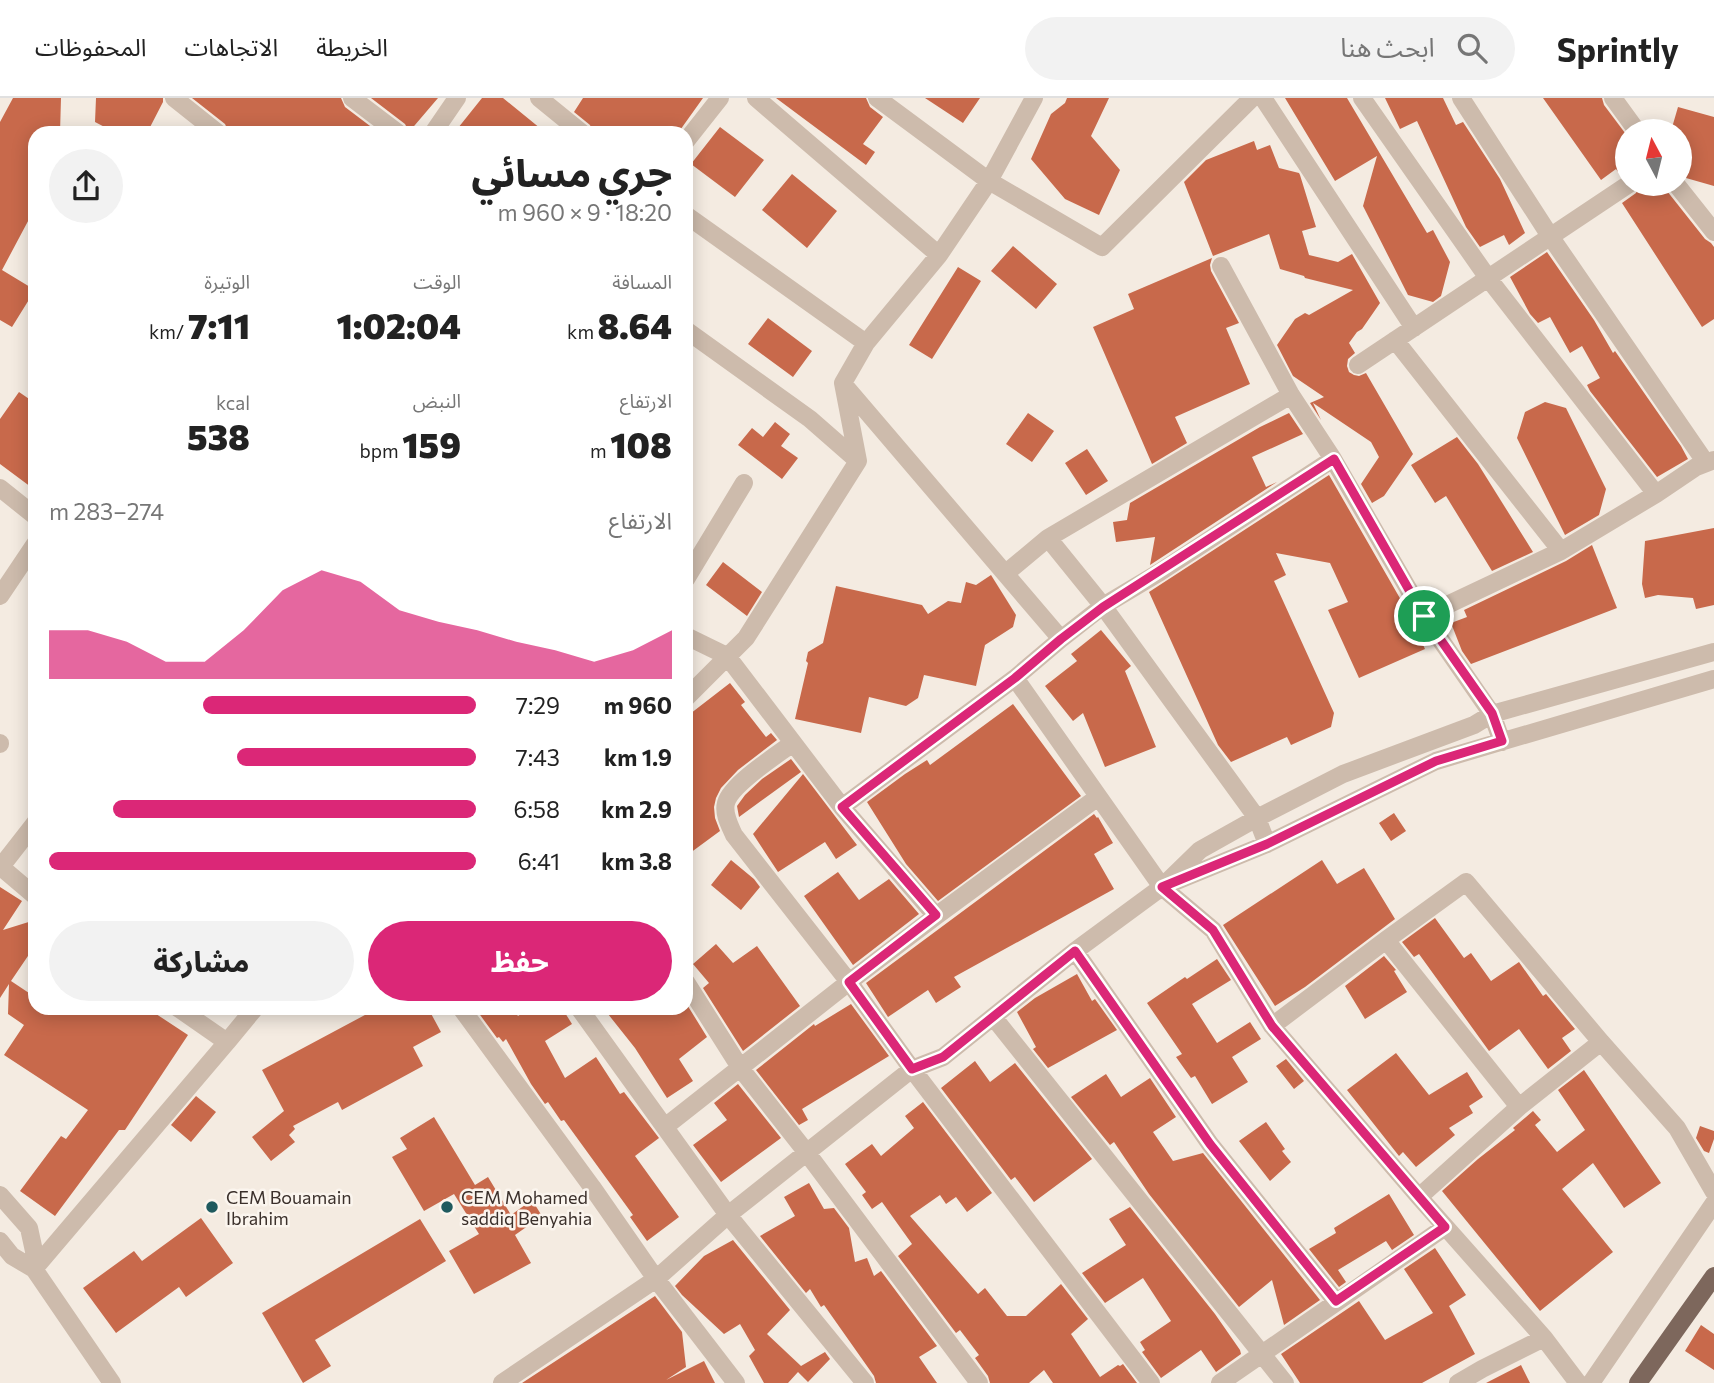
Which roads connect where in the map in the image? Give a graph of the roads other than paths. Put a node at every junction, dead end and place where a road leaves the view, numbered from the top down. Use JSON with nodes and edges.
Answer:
{"nodes":[{"id":1,"x":174,"y":98,"type":"edge"},
{"id":2,"x":352,"y":98,"type":"edge"},
{"id":3,"x":457,"y":98,"type":"edge"},
{"id":4,"x":539,"y":98,"type":"edge"},
{"id":5,"x":720,"y":98,"type":"edge"},
{"id":6,"x":756,"y":98,"type":"edge"},
{"id":7,"x":877,"y":98,"type":"edge"},
{"id":8,"x":1034,"y":98,"type":"edge"},
{"id":9,"x":1252,"y":98,"type":"edge"},
{"id":10,"x":1263,"y":98,"type":"edge"},
{"id":11,"x":1362,"y":98,"type":"edge"},
{"id":12,"x":1461,"y":98,"type":"edge"},
{"id":13,"x":1613,"y":98,"type":"edge"},
{"id":14,"x":1628,"y":119,"type":"edge"},
{"id":15,"x":209,"y":126,"type":"edge"},
{"id":16,"x":389,"y":126,"type":"edge"},
{"id":17,"x":438,"y":126,"type":"edge"},
{"id":18,"x":573,"y":126,"type":"edge"},
{"id":19,"x":693,"y":132,"type":"edge"},
{"id":20,"x":989,"y":181,"type":"junction"},
{"id":21,"x":1615,"y":193,"type":"edge"},
{"id":22,"x":1686,"y":196,"type":"edge"},
{"id":23,"x":693,"y":220,"type":"edge"},
{"id":24,"x":1714,"y":232,"type":"edge"},
{"id":25,"x":1550,"y":236,"type":"junction"},
{"id":26,"x":939,"y":256,"type":"junction"},
{"id":27,"x":1221,"y":266,"type":"dead end"},
{"id":28,"x":1488,"y":278,"type":"junction"},
{"id":29,"x":1414,"y":328,"type":"junction"},
{"id":30,"x":693,"y":335,"type":"edge"},
{"id":31,"x":1395,"y":340,"type":"junction"},
{"id":32,"x":866,"y":343,"type":"junction"},
{"id":33,"x":1359,"y":365,"type":"dead end"},
{"id":34,"x":843,"y":383,"type":"junction"},
{"id":35,"x":1291,"y":395,"type":"junction"},
{"id":36,"x":1334,"y":459,"type":"junction"},
{"id":37,"x":858,"y":461,"type":"junction"},
{"id":38,"x":1710,"y":461,"type":"edge"},
{"id":39,"x":744,"y":483,"type":"dead end"},
{"id":40,"x":0,"y":488,"type":"edge"},
{"id":41,"x":1656,"y":494,"type":"junction"},
{"id":42,"x":28,"y":510,"type":"edge"},
{"id":43,"x":1048,"y":538,"type":"junction"},
{"id":44,"x":1561,"y":551,"type":"junction"},
{"id":45,"x":28,"y":554,"type":"edge"},
{"id":46,"x":693,"y":567,"type":"edge"},
{"id":47,"x":1006,"y":573,"type":"junction"},
{"id":48,"x":0,"y":596,"type":"edge"},
{"id":49,"x":1103,"y":607,"type":"junction"},
{"id":50,"x":1424,"y":616,"type":"junction"},
{"id":51,"x":693,"y":639,"type":"edge"},
{"id":52,"x":1061,"y":639,"type":"junction"},
{"id":53,"x":1714,"y":652,"type":"edge"},
{"id":54,"x":727,"y":656,"type":"junction"},
{"id":55,"x":1015,"y":678,"type":"junction"},
{"id":56,"x":1714,"y":679,"type":"edge"},
{"id":57,"x":693,"y":691,"type":"edge"},
{"id":58,"x":1492,"y":713,"type":"junction"},
{"id":59,"x":1502,"y":741,"type":"junction"},
{"id":60,"x":793,"y":743,"type":"junction"},
{"id":61,"x":1098,"y":797,"type":"junction"},
{"id":62,"x":842,"y":807,"type":"junction"},
{"id":63,"x":1256,"y":818,"type":"junction"},
{"id":64,"x":28,"y":831,"type":"edge"},
{"id":65,"x":1267,"y":844,"type":"junction"},
{"id":66,"x":0,"y":868,"type":"edge"},
{"id":67,"x":1162,"y":887,"type":"junction"},
{"id":68,"x":28,"y":890,"type":"edge"},
{"id":69,"x":936,"y":915,"type":"junction"},
{"id":70,"x":1386,"y":940,"type":"junction"},
{"id":71,"x":1075,"y":951,"type":"junction"},
{"id":72,"x":849,"y":982,"type":"junction"},
{"id":73,"x":693,"y":993,"type":"edge"},
{"id":74,"x":188,"y":1015,"type":"edge"},
{"id":75,"x":250,"y":1015,"type":"edge"},
{"id":76,"x":466,"y":1015,"type":"edge"},
{"id":77,"x":584,"y":1015,"type":"edge"},
{"id":78,"x":994,"y":1018,"type":"junction"},
{"id":79,"x":1272,"y":1026,"type":"junction"},
{"id":80,"x":227,"y":1042,"type":"junction"},
{"id":81,"x":1601,"y":1042,"type":"junction"},
{"id":82,"x":741,"y":1069,"type":"junction"},
{"id":83,"x":912,"y":1069,"type":"junction"},
{"id":84,"x":1519,"y":1107,"type":"junction"},
{"id":85,"x":666,"y":1126,"type":"junction"},
{"id":86,"x":807,"y":1153,"type":"junction"},
{"id":87,"x":1714,"y":1192,"type":"edge"},
{"id":88,"x":0,"y":1195,"type":"edge"},
{"id":89,"x":1419,"y":1197,"type":"junction"},
{"id":90,"x":1714,"y":1203,"type":"edge"},
{"id":91,"x":728,"y":1214,"type":"junction"},
{"id":92,"x":1445,"y":1227,"type":"junction"},
{"id":93,"x":0,"y":1241,"type":"edge"},
{"id":94,"x":35,"y":1267,"type":"junction"},
{"id":95,"x":1714,"y":1276,"type":"edge"},
{"id":96,"x":656,"y":1279,"type":"junction"},
{"id":97,"x":1336,"y":1301,"type":"junction"},
{"id":98,"x":1544,"y":1338,"type":"junction"},
{"id":99,"x":1261,"y":1353,"type":"junction"},
{"id":100,"x":112,"y":1383,"type":"edge"},
{"id":101,"x":502,"y":1383,"type":"edge"},
{"id":102,"x":737,"y":1383,"type":"edge"},
{"id":103,"x":865,"y":1383,"type":"edge"},
{"id":104,"x":978,"y":1383,"type":"edge"},
{"id":105,"x":1151,"y":1383,"type":"edge"},
{"id":106,"x":1220,"y":1383,"type":"edge"},
{"id":107,"x":1285,"y":1383,"type":"edge"},
{"id":108,"x":1458,"y":1383,"type":"edge"},
{"id":109,"x":1578,"y":1383,"type":"edge"},
{"id":110,"x":1591,"y":1383,"type":"edge"},
{"id":111,"x":1638,"y":1383,"type":"edge"}],
"edges":[{"from":1,"to":15,"type":"street"},
{"from":2,"to":16,"type":"street"},
{"from":3,"to":17,"type":"street"},
{"from":4,"to":18,"type":"street"},
{"from":5,"to":19,"type":"street"},
{"from":6,"to":26,"type":"street"},
{"from":7,"to":20,"type":"street"},
{"from":8,"to":20,"type":"street"},
{"from":9,"to":20,"type":"street"},
{"from":10,"to":29,"type":"street"},
{"from":11,"to":28,"type":"street"},
{"from":12,"to":25,"type":"street"},
{"from":13,"to":14,"type":"street"},
{"from":20,"to":26,"type":"street"},
{"from":21,"to":25,"type":"street"},
{"from":22,"to":24,"type":"street"},
{"from":23,"to":32,"type":"street"},
{"from":25,"to":28,"type":"street"},
{"from":25,"to":38,"type":"street"},
{"from":26,"to":32,"type":"street"},
{"from":27,"to":35,"type":"street"},
{"from":28,"to":29,"type":"street"},
{"from":28,"to":41,"type":"street"},
{"from":29,"to":31,"type":"street"},
{"from":30,"to":37,"type":"street"},
{"from":31,"to":33,"type":"street"},
{"from":31,"to":44,"type":"street"},
{"from":32,"to":34,"type":"street"},
{"from":34,"to":37,"type":"street"},
{"from":34,"to":47,"type":"street"},
{"from":35,"to":36,"type":"street"},
{"from":35,"to":43,"type":"street"},
{"from":36,"to":49,"type":"street"},
{"from":36,"to":50,"type":"street"},
{"from":37,"to":54,"type":"street"},
{"from":38,"to":41,"type":"street"},
{"from":39,"to":46,"type":"street"},
{"from":40,"to":42,"type":"street"},
{"from":41,"to":44,"type":"street"},
{"from":43,"to":47,"type":"street"},
{"from":43,"to":49,"type":"street"},
{"from":44,"to":50,"type":"street"},
{"from":45,"to":48,"type":"street"},
{"from":47,"to":52,"type":"street"},
{"from":49,"to":52,"type":"street"},
{"from":49,"to":63,"type":"street"},
{"from":50,"to":58,"type":"street"},
{"from":51,"to":54,"type":"street"},
{"from":52,"to":55,"type":"street"},
{"from":53,"to":58,"type":"street"},
{"from":54,"to":57,"type":"street"},
{"from":54,"to":60,"type":"street"},
{"from":55,"to":61,"type":"street"},
{"from":55,"to":62,"type":"street"},
{"from":56,"to":59,"type":"street"},
{"from":58,"to":59,"type":"street"},
{"from":58,"to":63,"type":"street"},
{"from":59,"to":65,"type":"street"},
{"from":60,"to":62,"type":"street"},
{"from":60,"to":72,"type":"street"},
{"from":61,"to":67,"type":"street"},
{"from":61,"to":69,"type":"street"},
{"from":62,"to":69,"type":"street"},
{"from":63,"to":65,"type":"street"},
{"from":63,"to":67,"type":"street"},
{"from":64,"to":66,"type":"street"},
{"from":65,"to":67,"type":"street"},
{"from":66,"to":68,"type":"street"},
{"from":67,"to":71,"type":"street"},
{"from":67,"to":79,"type":"street"},
{"from":69,"to":72,"type":"street"},
{"from":70,"to":79,"type":"street"},
{"from":70,"to":81,"type":"street"},
{"from":70,"to":84,"type":"street"},
{"from":71,"to":78,"type":"street"},
{"from":71,"to":97,"type":"street"},
{"from":72,"to":82,"type":"street"},
{"from":72,"to":83,"type":"street"},
{"from":73,"to":82,"type":"street"},
{"from":74,"to":80,"type":"street"},
{"from":75,"to":80,"type":"street"},
{"from":76,"to":96,"type":"street"},
{"from":77,"to":85,"type":"street"},
{"from":78,"to":83,"type":"street"},
{"from":78,"to":99,"type":"street"},
{"from":79,"to":89,"type":"street"},
{"from":80,"to":94,"type":"street"},
{"from":81,"to":84,"type":"street"},
{"from":81,"to":87,"type":"street"},
{"from":82,"to":85,"type":"street"},
{"from":82,"to":86,"type":"street"},
{"from":83,"to":86,"type":"street"},
{"from":83,"to":105,"type":"street"},
{"from":84,"to":89,"type":"street"},
{"from":85,"to":91,"type":"street"},
{"from":86,"to":91,"type":"street"},
{"from":86,"to":104,"type":"street"},
{"from":88,"to":94,"type":"street"},
{"from":89,"to":92,"type":"street"},
{"from":90,"to":110,"type":"street"},
{"from":91,"to":96,"type":"street"},
{"from":91,"to":103,"type":"street"},
{"from":92,"to":97,"type":"street"},
{"from":92,"to":98,"type":"street"},
{"from":93,"to":94,"type":"street"},
{"from":94,"to":100,"type":"street"},
{"from":95,"to":111,"type":"main road"},
{"from":96,"to":101,"type":"street"},
{"from":96,"to":102,"type":"street"},
{"from":97,"to":99,"type":"street"},
{"from":98,"to":108,"type":"street"},
{"from":98,"to":109,"type":"street"},
{"from":99,"to":106,"type":"street"},
{"from":99,"to":107,"type":"street"}]}
